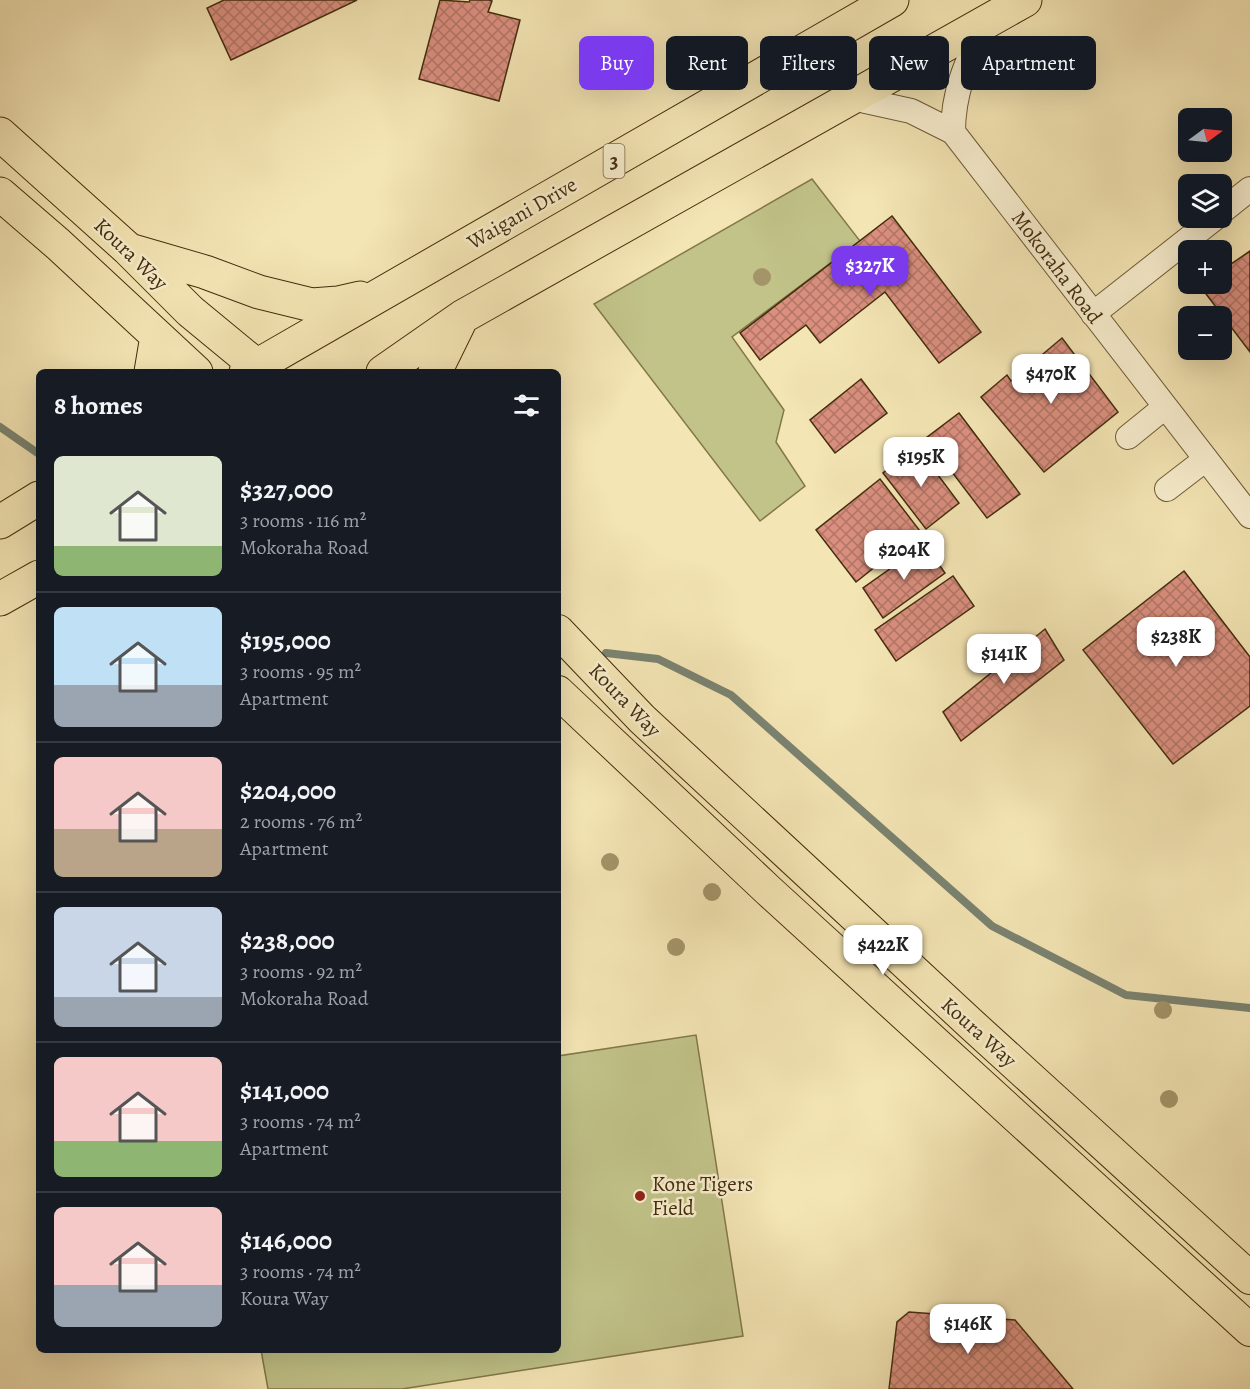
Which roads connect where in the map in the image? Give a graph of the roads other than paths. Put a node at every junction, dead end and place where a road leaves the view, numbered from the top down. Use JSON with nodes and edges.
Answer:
{"nodes":[{"id":1,"x":892,"y":0,"type":"edge"},
{"id":2,"x":1025,"y":0,"type":"edge"},
{"id":3,"x":985,"y":23,"type":"junction"},
{"id":4,"x":852,"y":98,"type":"junction"},
{"id":5,"x":953,"y":132,"type":"junction"},
{"id":6,"x":0,"y":134,"type":"edge"},
{"id":7,"x":1250,"y":189,"type":"edge"},
{"id":8,"x":0,"y":194,"type":"edge"},
{"id":9,"x":1232,"y":203,"type":"edge"},
{"id":10,"x":1202,"y":228,"type":"edge"},
{"id":11,"x":128,"y":249,"type":"junction"},
{"id":12,"x":388,"y":291,"type":"junction"},
{"id":13,"x":1092,"y":314,"type":"junction"},
{"id":14,"x":462,"y":317,"type":"junction"},
{"id":15,"x":157,"y":336,"type":"junction"},
{"id":16,"x":152,"y":369,"type":"edge"},
{"id":17,"x":193,"y":369,"type":"edge"},
{"id":18,"x":254,"y":369,"type":"edge"},
{"id":19,"x":257,"y":369,"type":"edge"},
{"id":20,"x":387,"y":369,"type":"edge"},
{"id":21,"x":436,"y":369,"type":"edge"},
{"id":22,"x":1165,"y":407,"type":"junction"},
{"id":23,"x":1128,"y":437,"type":"dead end"},
{"id":24,"x":1206,"y":459,"type":"junction"},
{"id":25,"x":1167,"y":489,"type":"dead end"},
{"id":26,"x":36,"y":500,"type":"edge"},
{"id":27,"x":1250,"y":516,"type":"edge"},
{"id":28,"x":0,"y":522,"type":"edge"},
{"id":29,"x":36,"y":580,"type":"edge"},
{"id":30,"x":0,"y":599,"type":"edge"},
{"id":31,"x":561,"y":634,"type":"edge"},
{"id":32,"x":561,"y":695,"type":"edge"},
{"id":33,"x":1250,"y":1278,"type":"edge"},
{"id":34,"x":1250,"y":1330,"type":"edge"}],
"edges":[{"from":1,"to":12,"type":"highway","name":"Waigani Drive","number":"3"},
{"from":2,"to":3,"type":"highway"},
{"from":3,"to":4,"type":"highway"},
{"from":3,"to":5,"type":"street"},
{"from":4,"to":5,"type":"street","name":"Mokoraha Road"},
{"from":4,"to":14,"type":"highway"},
{"from":5,"to":13,"type":"street","name":"Mokoraha Road"},
{"from":6,"to":11,"type":"highway","name":"Koura Way"},
{"from":7,"to":9,"type":"street"},
{"from":8,"to":15,"type":"highway","name":"Koura Way"},
{"from":10,"to":13,"type":"street"},
{"from":11,"to":12,"type":"highway"},
{"from":11,"to":18,"type":"highway","name":"Koura Way"},
{"from":12,"to":19,"type":"highway","name":"Waigani Drive","number":"3"},
{"from":13,"to":22,"type":"street","name":"Mokoraha Road"},
{"from":14,"to":20,"type":"highway"},
{"from":14,"to":21,"type":"highway"},
{"from":15,"to":16,"type":"highway"},
{"from":15,"to":17,"type":"highway","name":"Koura Way"},
{"from":22,"to":23,"type":"street"},
{"from":22,"to":24,"type":"street","name":"Mokoraha Road"},
{"from":24,"to":25,"type":"street"},
{"from":24,"to":27,"type":"street","name":"Mokoraha Road"},
{"from":26,"to":28,"type":"highway"},
{"from":29,"to":30,"type":"highway"},
{"from":31,"to":33,"type":"main road","name":"Koura Way"},
{"from":32,"to":34,"type":"main road","name":"Koura Way"}]}
